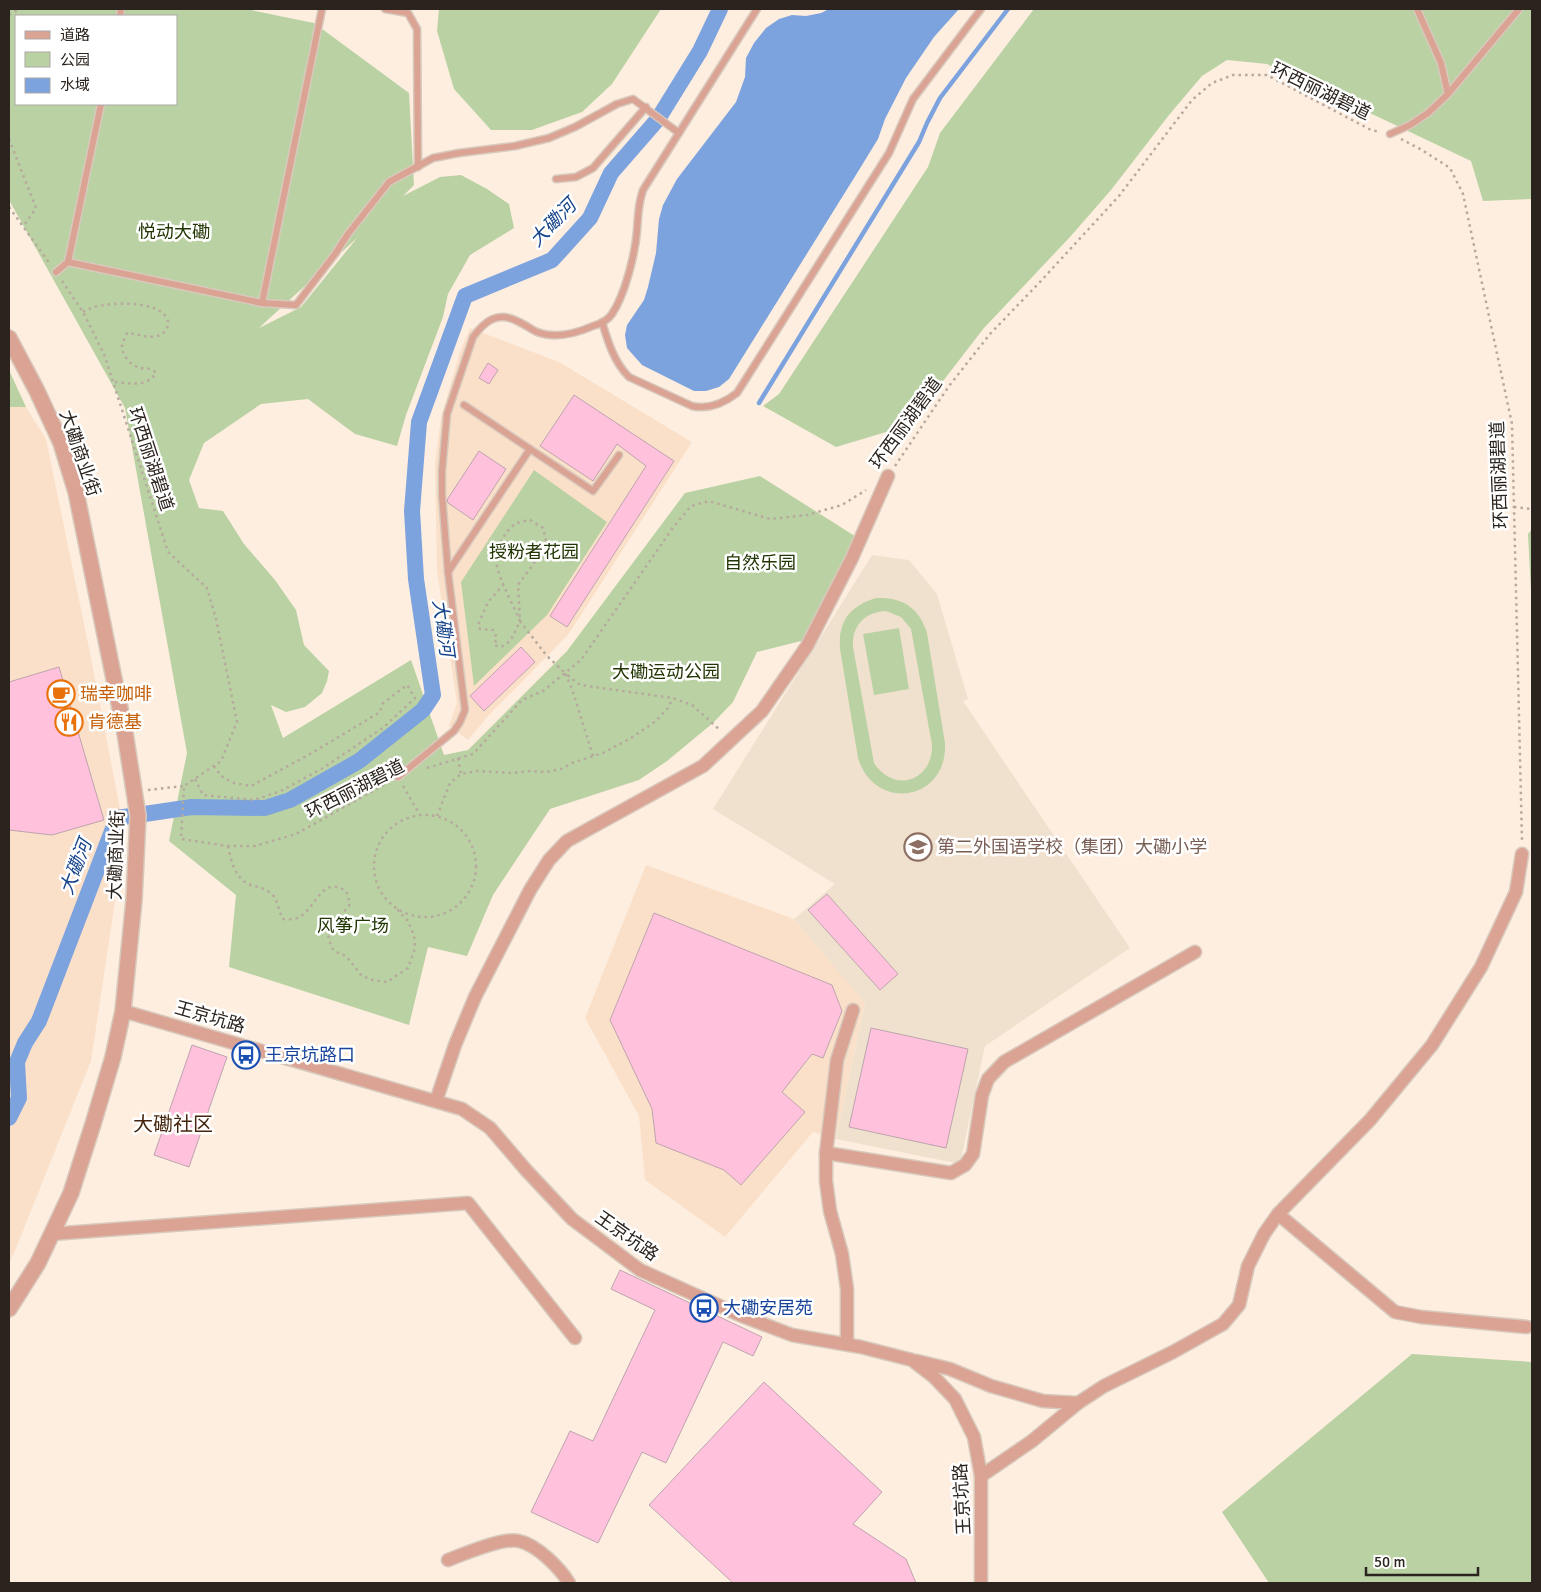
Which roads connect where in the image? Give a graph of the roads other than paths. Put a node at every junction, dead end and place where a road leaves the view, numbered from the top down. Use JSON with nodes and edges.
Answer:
{"nodes":[{"id":1,"x":322,"y":9,"type":"edge"},
{"id":2,"x":384,"y":9,"type":"edge"},
{"id":3,"x":757,"y":9,"type":"edge"},
{"id":4,"x":981,"y":9,"type":"edge"},
{"id":5,"x":1417,"y":9,"type":"edge"},
{"id":6,"x":1519,"y":9,"type":"edge"},
{"id":7,"x":1448,"y":94,"type":"junction"},
{"id":8,"x":101,"y":105,"type":"edge"},
{"id":9,"x":646,"y":107,"type":"junction"},
{"id":10,"x":679,"y":132,"type":"junction"},
{"id":11,"x":1390,"y":134,"type":"road end"},
{"id":12,"x":418,"y":166,"type":"junction"},
{"id":13,"x":556,"y":179,"type":"dead end"},
{"id":14,"x":68,"y":262,"type":"junction"},
{"id":15,"x":56,"y":272,"type":"road end"},
{"id":16,"x":262,"y":303,"type":"junction"},
{"id":17,"x":602,"y":322,"type":"junction"},
{"id":18,"x":9,"y":338,"type":"edge"},
{"id":19,"x":464,"y":405,"type":"dead end"},
{"id":20,"x":530,"y":449,"type":"junction"},
{"id":21,"x":619,"y":455,"type":"dead end"},
{"id":22,"x":888,"y":476,"type":"road end"},
{"id":23,"x":448,"y":572,"type":"junction"},
{"id":24,"x":398,"y":777,"type":"road end"},
{"id":25,"x":1522,"y":854,"type":"road end"},
{"id":26,"x":1195,"y":952,"type":"dead end"},
{"id":27,"x":853,"y":1010,"type":"dead end"},
{"id":28,"x":123,"y":1011,"type":"junction"},
{"id":29,"x":436,"y":1101,"type":"junction"},
{"id":30,"x":826,"y":1153,"type":"junction"},
{"id":31,"x":1278,"y":1214,"type":"junction"},
{"id":32,"x":51,"y":1234,"type":"junction"},
{"id":33,"x":9,"y":1309,"type":"edge"},
{"id":34,"x":1528,"y":1327,"type":"dead end"},
{"id":35,"x":575,"y":1338,"type":"dead end"},
{"id":36,"x":847,"y":1344,"type":"junction"},
{"id":37,"x":912,"y":1360,"type":"junction"},
{"id":38,"x":1078,"y":1404,"type":"junction"},
{"id":39,"x":981,"y":1476,"type":"junction"},
{"id":40,"x":448,"y":1560,"type":"dead end"},
{"id":41,"x":569,"y":1583,"type":"edge"},
{"id":42,"x":981,"y":1583,"type":"edge"}],
"edges":[{"from":1,"to":16,"type":"lane"},
{"from":2,"to":12,"type":"lane"},
{"from":3,"to":10,"type":"lane"},
{"from":4,"to":17,"type":"lane"},
{"from":5,"to":7,"type":"lane"},
{"from":6,"to":7,"type":"lane"},
{"from":7,"to":11,"type":"lane"},
{"from":8,"to":14,"type":"lane"},
{"from":9,"to":10,"type":"lane"},
{"from":9,"to":12,"type":"lane"},
{"from":9,"to":13,"type":"lane"},
{"from":10,"to":17,"type":"lane"},
{"from":12,"to":16,"type":"lane"},
{"from":14,"to":15,"type":"lane"},
{"from":14,"to":16,"type":"lane"},
{"from":17,"to":23,"type":"lane"},
{"from":18,"to":28,"type":"street","name":"大磡商业街"},
{"from":19,"to":20,"type":"lane"},
{"from":20,"to":21,"type":"lane"},
{"from":20,"to":23,"type":"lane"},
{"from":22,"to":29,"type":"street"},
{"from":23,"to":24,"type":"lane"},
{"from":25,"to":31,"type":"street"},
{"from":26,"to":30,"type":"street"},
{"from":27,"to":30,"type":"street"},
{"from":28,"to":29,"type":"street","name":"王京坑路"},
{"from":28,"to":32,"type":"street","name":"大磡商业街"},
{"from":29,"to":36,"type":"street","name":"王京坑路"},
{"from":30,"to":36,"type":"street"},
{"from":31,"to":34,"type":"street"},
{"from":31,"to":38,"type":"street"},
{"from":32,"to":33,"type":"street","name":"大磡商业街"},
{"from":32,"to":35,"type":"street"},
{"from":36,"to":37,"type":"street","name":"王京坑路"},
{"from":37,"to":38,"type":"street"},
{"from":37,"to":39,"type":"street","name":"王京坑路"},
{"from":38,"to":39,"type":"street"},
{"from":39,"to":42,"type":"street","name":"王京坑路"},
{"from":40,"to":41,"type":"street"}]}
